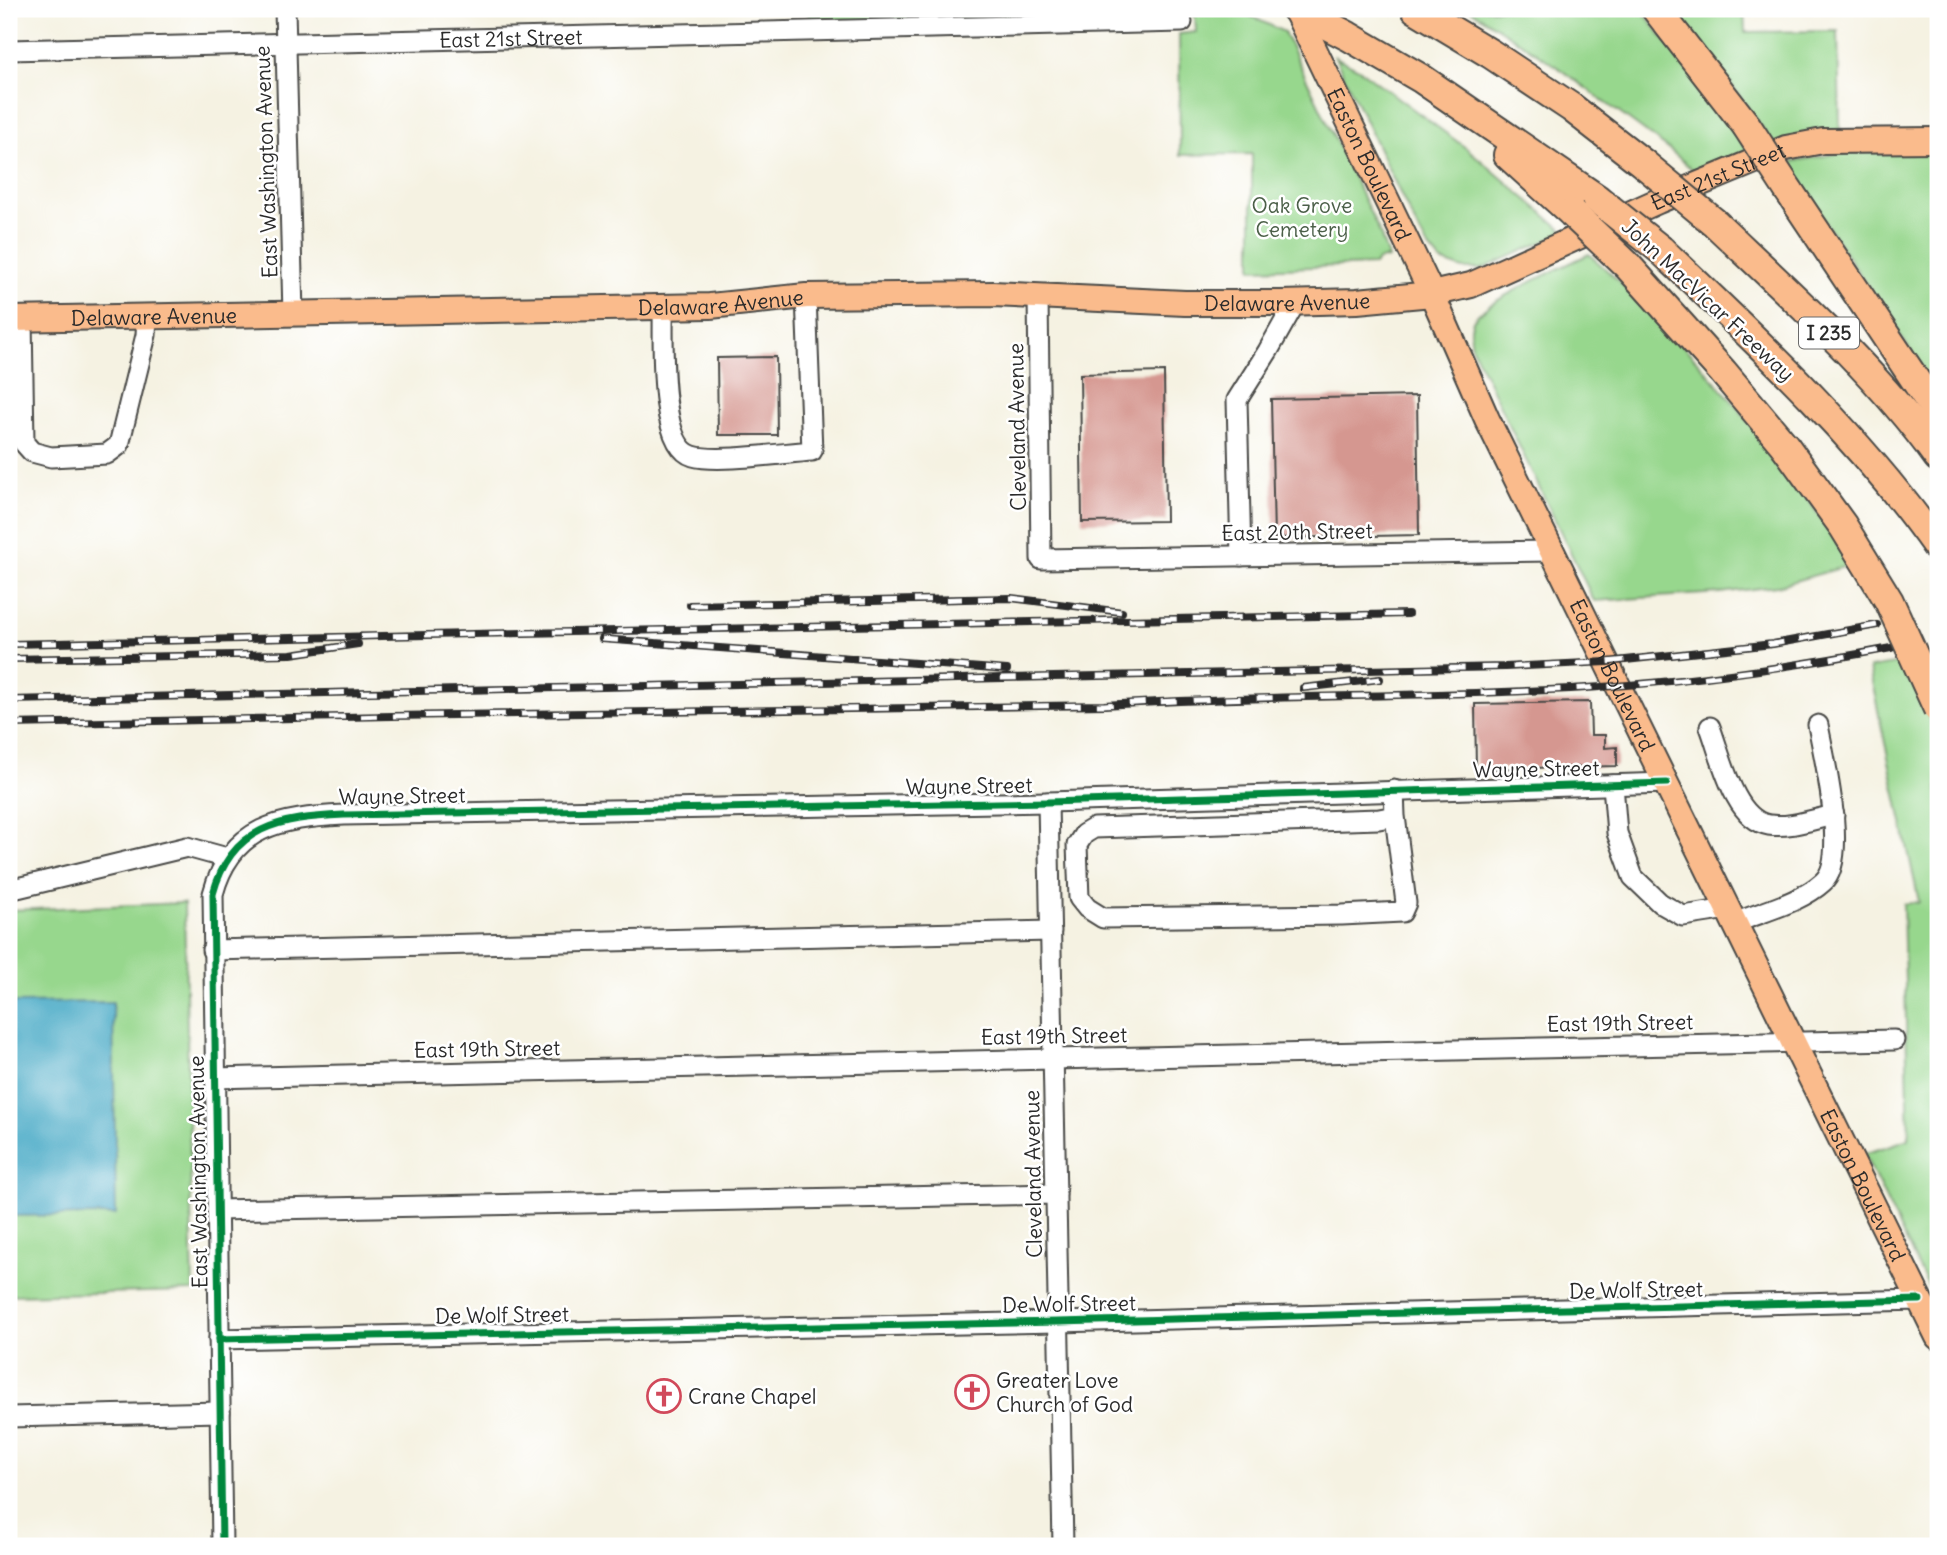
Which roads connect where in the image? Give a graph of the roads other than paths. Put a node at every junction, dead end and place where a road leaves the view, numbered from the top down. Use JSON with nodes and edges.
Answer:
{"nodes":[{"id":1,"x":285,"y":9,"type":"edge"},
{"id":2,"x":1295,"y":9,"type":"edge"},
{"id":3,"x":1416,"y":9,"type":"edge"},
{"id":4,"x":1656,"y":9,"type":"edge"},
{"id":5,"x":1182,"y":22,"type":"dead end"},
{"id":6,"x":285,"y":43,"type":"junction"},
{"id":7,"x":9,"y":50,"type":"edge"},
{"id":8,"x":1422,"y":79,"type":"junction"},
{"id":9,"x":1938,"y":140,"type":"edge"},
{"id":10,"x":1432,"y":294,"type":"junction"},
{"id":11,"x":1038,"y":295,"type":"junction"},
{"id":12,"x":806,"y":296,"type":"junction"},
{"id":13,"x":1295,"y":303,"type":"junction"},
{"id":14,"x":663,"y":307,"type":"junction"},
{"id":15,"x":293,"y":314,"type":"junction"},
{"id":16,"x":147,"y":316,"type":"junction"},
{"id":17,"x":15,"y":319,"type":"edge"},
{"id":18,"x":1938,"y":414,"type":"edge"},
{"id":19,"x":1936,"y":454,"type":"edge"},
{"id":20,"x":1938,"y":548,"type":"edge"},
{"id":21,"x":1553,"y":551,"type":"junction"},
{"id":22,"x":1241,"y":556,"type":"junction"},
{"id":23,"x":1041,"y":559,"type":"joint"},
{"id":24,"x":1938,"y":709,"type":"edge"},
{"id":25,"x":1818,"y":725,"type":"dead end"},
{"id":26,"x":1710,"y":727,"type":"dead end"},
{"id":27,"x":1667,"y":783,"type":"junction"},
{"id":28,"x":1614,"y":785,"type":"junction"},
{"id":29,"x":1394,"y":790,"type":"junction"},
{"id":30,"x":1048,"y":802,"type":"junction"},
{"id":31,"x":1395,"y":816,"type":"junction"},
{"id":32,"x":1834,"y":816,"type":"junction"},
{"id":33,"x":273,"y":826,"type":"joint"},
{"id":34,"x":228,"y":858,"type":"junction"},
{"id":35,"x":9,"y":890,"type":"edge"},
{"id":36,"x":1732,"y":916,"type":"junction"},
{"id":37,"x":1051,"y":931,"type":"junction"},
{"id":38,"x":212,"y":950,"type":"junction"},
{"id":39,"x":1894,"y":1040,"type":"dead end"},
{"id":40,"x":1794,"y":1042,"type":"junction"},
{"id":41,"x":1054,"y":1059,"type":"junction"},
{"id":42,"x":214,"y":1078,"type":"junction"},
{"id":43,"x":1056,"y":1194,"type":"junction"},
{"id":44,"x":217,"y":1210,"type":"junction"},
{"id":45,"x":1920,"y":1300,"type":"junction"},
{"id":46,"x":1058,"y":1322,"type":"junction"},
{"id":47,"x":1938,"y":1337,"type":"edge"},
{"id":48,"x":219,"y":1339,"type":"junction"},
{"id":49,"x":220,"y":1412,"type":"junction"},
{"id":50,"x":9,"y":1417,"type":"edge"},
{"id":51,"x":222,"y":1546,"type":"edge"},
{"id":52,"x":1063,"y":1546,"type":"edge"}],
"edges":[{"from":1,"to":6,"type":"street","name":"East Washington Avenue"},
{"from":2,"to":8,"type":"highway","name":"John MacVicar Freeway","number":"I 235"},
{"from":2,"to":10,"type":"main road","name":"Easton Boulevard"},
{"from":3,"to":19,"type":"highway","number":"I 235","bridge":true},
{"from":4,"to":18,"type":"highway","bridge":true},
{"from":5,"to":6,"type":"street","name":"East 21st Street"},
{"from":6,"to":7,"type":"street","name":"East 21st Street"},
{"from":6,"to":15,"type":"street","name":"East Washington Avenue"},
{"from":8,"to":20,"type":"highway","name":"John MacVicar Freeway","number":"I 235","bridge":true},
{"from":8,"to":24,"type":"highway","bridge":true},
{"from":9,"to":10,"type":"main road","name":"East 21st Street"},
{"from":10,"to":13,"type":"main road","name":"Delaware Avenue"},
{"from":10,"to":21,"type":"main road","name":"Easton Boulevard"},
{"from":11,"to":12,"type":"main road","name":"Delaware Avenue"},
{"from":11,"to":13,"type":"main road","name":"Delaware Avenue"},
{"from":11,"to":23,"type":"street","name":"Cleveland Avenue"},
{"from":12,"to":14,"type":"main road","name":"Delaware Avenue"},
{"from":12,"to":14,"type":"street"},
{"from":13,"to":22,"type":"street"},
{"from":14,"to":15,"type":"main road","name":"Delaware Avenue"},
{"from":15,"to":16,"type":"main road","name":"Delaware Avenue"},
{"from":16,"to":17,"type":"main road","name":"Delaware Avenue"},
{"from":16,"to":17,"type":"street"},
{"from":21,"to":22,"type":"street","name":"East 20th Street"},
{"from":21,"to":27,"type":"main road","name":"Easton Boulevard"},
{"from":22,"to":23,"type":"street","name":"East 20th Street"},
{"from":25,"to":32,"type":"street"},
{"from":26,"to":32,"type":"street"},
{"from":27,"to":28,"type":"street","name":"Wayne Street"},
{"from":27,"to":36,"type":"main road","name":"Easton Boulevard"},
{"from":28,"to":29,"type":"street","name":"Wayne Street"},
{"from":28,"to":36,"type":"street"},
{"from":29,"to":30,"type":"street","name":"Wayne Street"},
{"from":29,"to":31,"type":"street"},
{"from":30,"to":33,"type":"street","name":"Wayne Street"},
{"from":30,"to":37,"type":"street","name":"Cleveland Avenue"},
{"from":31,"to":31,"type":"street"},
{"from":32,"to":36,"type":"street"},
{"from":33,"to":34,"type":"street","name":"East Washington Avenue"},
{"from":34,"to":35,"type":"street"},
{"from":34,"to":38,"type":"street","name":"East Washington Avenue"},
{"from":36,"to":40,"type":"main road","name":"Easton Boulevard"},
{"from":37,"to":38,"type":"street"},
{"from":37,"to":41,"type":"street","name":"Cleveland Avenue"},
{"from":38,"to":42,"type":"street","name":"East Washington Avenue"},
{"from":39,"to":40,"type":"street","name":"East 19th Street"},
{"from":40,"to":41,"type":"street","name":"East 19th Street"},
{"from":40,"to":45,"type":"main road","name":"Easton Boulevard"},
{"from":41,"to":42,"type":"street","name":"East 19th Street"},
{"from":41,"to":43,"type":"street","name":"Cleveland Avenue"},
{"from":42,"to":44,"type":"street","name":"East Washington Avenue"},
{"from":43,"to":44,"type":"street"},
{"from":43,"to":46,"type":"street","name":"Cleveland Avenue"},
{"from":44,"to":48,"type":"street","name":"East Washington Avenue"},
{"from":45,"to":46,"type":"street","name":"De Wolf Street"},
{"from":45,"to":47,"type":"main road","name":"Easton Boulevard"},
{"from":46,"to":48,"type":"street","name":"De Wolf Street"},
{"from":46,"to":52,"type":"street","name":"Cleveland Avenue"},
{"from":48,"to":49,"type":"street","name":"East Washington Avenue"},
{"from":49,"to":50,"type":"street"},
{"from":49,"to":51,"type":"street","name":"East Washington Avenue"}]}
